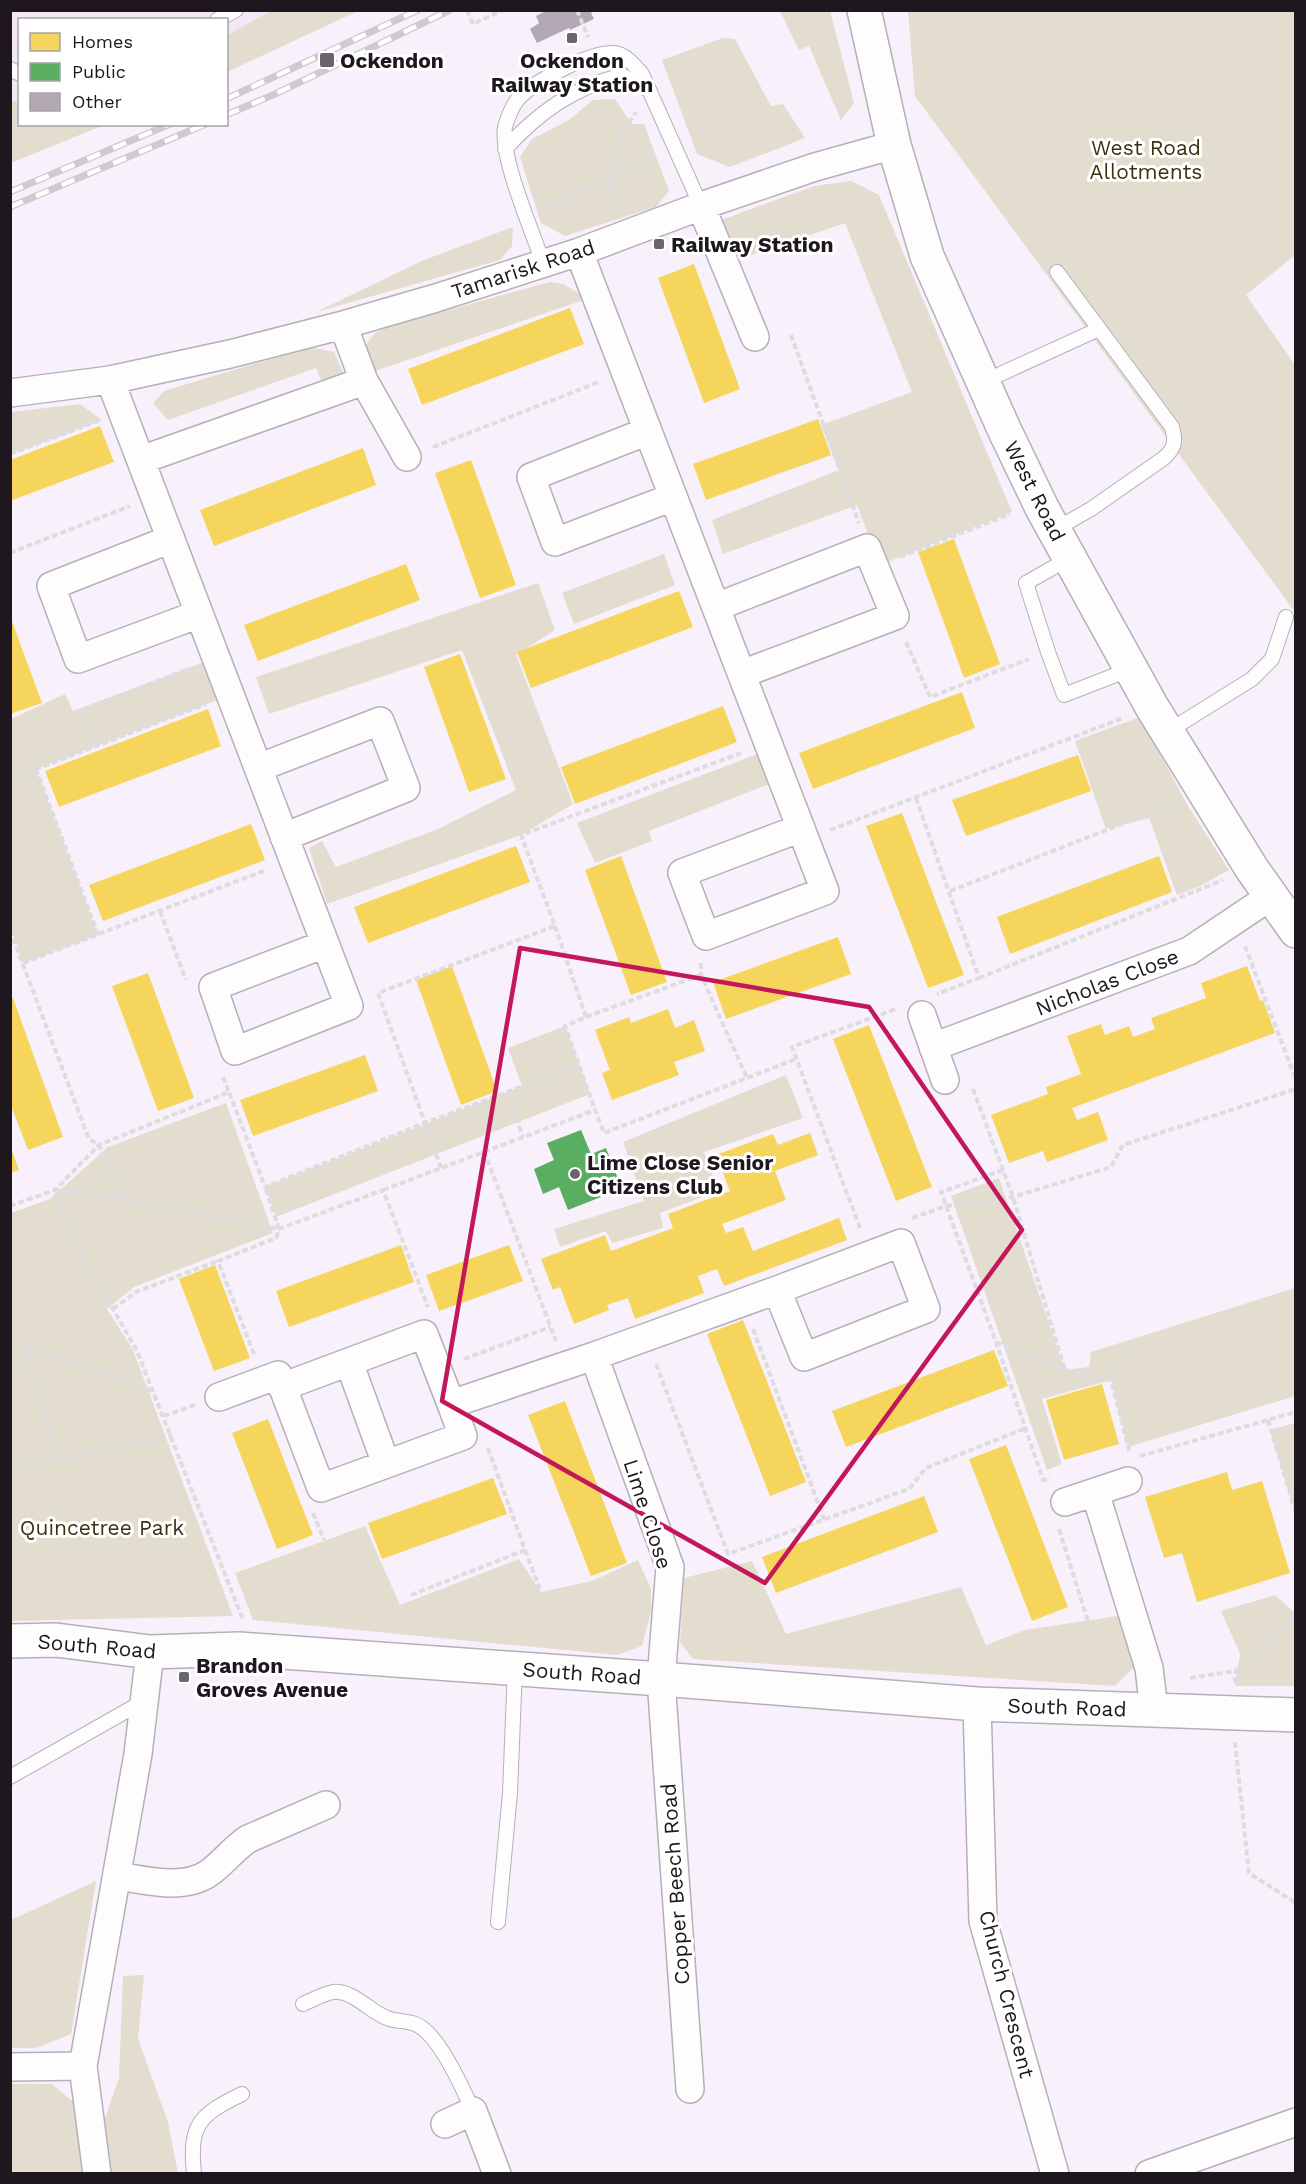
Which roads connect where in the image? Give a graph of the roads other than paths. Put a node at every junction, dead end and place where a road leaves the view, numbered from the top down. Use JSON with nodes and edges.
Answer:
{"nodes":[{"id":1,"x":236,"y":10,"type":"edge"},
{"id":2,"x":864,"y":10,"type":"edge"},
{"id":3,"x":222,"y":18,"type":"edge"},
{"id":4,"x":650,"y":91,"type":"junction"},
{"id":5,"x":894,"y":145,"type":"junction"},
{"id":6,"x":505,"y":149,"type":"junction"},
{"id":7,"x":701,"y":206,"type":"junction"},
{"id":8,"x":579,"y":252,"type":"junction"},
{"id":9,"x":543,"y":263,"type":"junction"},
{"id":10,"x":1057,"y":272,"type":"dead end"},
{"id":11,"x":343,"y":325,"type":"junction"},
{"id":12,"x":1099,"y":329,"type":"junction"},
{"id":13,"x":755,"y":337,"type":"dead end"},
{"id":14,"x":110,"y":380,"type":"junction"},
{"id":15,"x":364,"y":381,"type":"junction"},
{"id":16,"x":983,"y":382,"type":"junction"},
{"id":17,"x":10,"y":393,"type":"edge"},
{"id":18,"x":648,"y":430,"type":"junction"},
{"id":19,"x":407,"y":457,"type":"road end"},
{"id":20,"x":141,"y":460,"type":"junction"},
{"id":21,"x":673,"y":496,"type":"junction"},
{"id":22,"x":1054,"y":530,"type":"junction"},
{"id":23,"x":171,"y":539,"type":"junction"},
{"id":24,"x":716,"y":607,"type":"junction"},
{"id":25,"x":199,"y":614,"type":"junction"},
{"id":26,"x":1286,"y":617,"type":"dead end"},
{"id":27,"x":1131,"y":669,"type":"junction"},
{"id":28,"x":741,"y":674,"type":"junction"},
{"id":29,"x":1159,"y":720,"type":"junction"},
{"id":30,"x":258,"y":768,"type":"junction"},
{"id":31,"x":803,"y":834,"type":"junction"},
{"id":32,"x":284,"y":837,"type":"junction"},
{"id":33,"x":1270,"y":896,"type":"junction"},
{"id":34,"x":1296,"y":931,"type":"edge"},
{"id":35,"x":325,"y":944,"type":"junction"},
{"id":36,"x":922,"y":1015,"type":"dead end"},
{"id":37,"x":933,"y":1047,"type":"junction"},
{"id":38,"x":957,"y":1080,"type":"road end"},
{"id":39,"x":777,"y":1290,"type":"junction"},
{"id":40,"x":594,"y":1356,"type":"junction"},
{"id":41,"x":349,"y":1362,"type":"junction"},
{"id":42,"x":273,"y":1383,"type":"junction"},
{"id":43,"x":219,"y":1397,"type":"dead end"},
{"id":44,"x":451,"y":1404,"type":"junction"},
{"id":45,"x":386,"y":1464,"type":"junction"},
{"id":46,"x":1128,"y":1466,"type":"road end"},
{"id":47,"x":1095,"y":1492,"type":"junction"},
{"id":48,"x":1056,"y":1505,"type":"road end"},
{"id":49,"x":10,"y":1641,"type":"edge"},
{"id":50,"x":150,"y":1652,"type":"junction"},
{"id":51,"x":515,"y":1668,"type":"junction"},
{"id":52,"x":661,"y":1678,"type":"junction"},
{"id":53,"x":1153,"y":1697,"type":"junction"},
{"id":54,"x":144,"y":1701,"type":"junction"},
{"id":55,"x":977,"y":1704,"type":"junction"},
{"id":56,"x":1296,"y":1715,"type":"edge"},
{"id":57,"x":10,"y":1777,"type":"edge"},
{"id":58,"x":326,"y":1805,"type":"dead end"},
{"id":59,"x":117,"y":1876,"type":"junction"},
{"id":60,"x":498,"y":1922,"type":"dead end"},
{"id":61,"x":303,"y":2004,"type":"dead end"},
{"id":62,"x":83,"y":2066,"type":"junction"},
{"id":63,"x":10,"y":2067,"type":"edge"},
{"id":64,"x":690,"y":2089,"type":"dead end"},
{"id":65,"x":242,"y":2094,"type":"dead end"},
{"id":66,"x":473,"y":2111,"type":"junction"},
{"id":67,"x":1296,"y":2122,"type":"edge"},
{"id":68,"x":445,"y":2124,"type":"dead end"},
{"id":69,"x":97,"y":2174,"type":"edge"},
{"id":70,"x":194,"y":2174,"type":"edge"},
{"id":71,"x":497,"y":2174,"type":"edge"},
{"id":72,"x":1055,"y":2174,"type":"edge"},
{"id":73,"x":1149,"y":2174,"type":"edge"}],
"edges":[{"from":1,"to":3,"type":"lane"},
{"from":2,"to":5,"type":"main road","name":"West Road"},
{"from":4,"to":6,"type":"lane"},
{"from":4,"to":6,"type":"lane"},
{"from":4,"to":7,"type":"lane"},
{"from":5,"to":7,"type":"street","name":"Tamarisk Road"},
{"from":5,"to":16,"type":"main road","name":"West Road"},
{"from":6,"to":9,"type":"lane"},
{"from":7,"to":8,"type":"street","name":"Tamarisk Road"},
{"from":7,"to":13,"type":"street"},
{"from":8,"to":9,"type":"street","name":"Tamarisk Road"},
{"from":8,"to":18,"type":"street"},
{"from":9,"to":11,"type":"street","name":"Tamarisk Road"},
{"from":10,"to":12,"type":"lane"},
{"from":11,"to":14,"type":"street","name":"Tamarisk Road"},
{"from":11,"to":15,"type":"street"},
{"from":12,"to":16,"type":"lane"},
{"from":12,"to":22,"type":"lane"},
{"from":14,"to":17,"type":"street","name":"Tamarisk Road"},
{"from":14,"to":20,"type":"street"},
{"from":15,"to":19,"type":"street"},
{"from":15,"to":20,"type":"street"},
{"from":16,"to":22,"type":"main road","name":"West Road"},
{"from":18,"to":21,"type":"street"},
{"from":18,"to":21,"type":"street"},
{"from":20,"to":23,"type":"street"},
{"from":21,"to":24,"type":"street"},
{"from":22,"to":27,"type":"main road","name":"West Road"},
{"from":22,"to":27,"type":"lane"},
{"from":23,"to":25,"type":"street"},
{"from":23,"to":25,"type":"street"},
{"from":24,"to":28,"type":"street"},
{"from":24,"to":28,"type":"street"},
{"from":25,"to":30,"type":"street"},
{"from":26,"to":29,"type":"lane"},
{"from":27,"to":29,"type":"main road","name":"West Road"},
{"from":28,"to":31,"type":"street"},
{"from":29,"to":33,"type":"main road","name":"West Road"},
{"from":30,"to":32,"type":"street"},
{"from":30,"to":32,"type":"street"},
{"from":31,"to":31,"type":"street"},
{"from":32,"to":35,"type":"street"},
{"from":33,"to":34,"type":"main road","name":"West Road"},
{"from":33,"to":37,"type":"street","name":"Nicholas Close"},
{"from":35,"to":35,"type":"street"},
{"from":36,"to":37,"type":"street"},
{"from":37,"to":38,"type":"street"},
{"from":39,"to":39,"type":"street"},
{"from":39,"to":40,"type":"street"},
{"from":40,"to":44,"type":"street"},
{"from":40,"to":52,"type":"street","name":"Lime Close"},
{"from":41,"to":42,"type":"street"},
{"from":41,"to":44,"type":"street"},
{"from":41,"to":45,"type":"street"},
{"from":42,"to":43,"type":"street"},
{"from":42,"to":45,"type":"street"},
{"from":44,"to":45,"type":"street"},
{"from":46,"to":47,"type":"street"},
{"from":47,"to":48,"type":"street"},
{"from":47,"to":53,"type":"street","name":"South Road"},
{"from":49,"to":50,"type":"main road","name":"South Road"},
{"from":50,"to":51,"type":"main road","name":"South Road"},
{"from":50,"to":54,"type":"street"},
{"from":51,"to":52,"type":"main road","name":"South Road"},
{"from":51,"to":60,"type":"lane"},
{"from":52,"to":55,"type":"main road","name":"South Road"},
{"from":52,"to":64,"type":"street","name":"Copper Beech Road"},
{"from":53,"to":55,"type":"main road","name":"South Road"},
{"from":53,"to":56,"type":"main road","name":"South Road"},
{"from":54,"to":57,"type":"lane"},
{"from":54,"to":59,"type":"street"},
{"from":55,"to":72,"type":"street","name":"Church Crescent"},
{"from":58,"to":59,"type":"street"},
{"from":59,"to":62,"type":"street"},
{"from":61,"to":66,"type":"lane"},
{"from":62,"to":63,"type":"street"},
{"from":62,"to":69,"type":"street"},
{"from":65,"to":70,"type":"lane"},
{"from":66,"to":68,"type":"street"},
{"from":66,"to":71,"type":"street"},
{"from":67,"to":73,"type":"street"}]}
